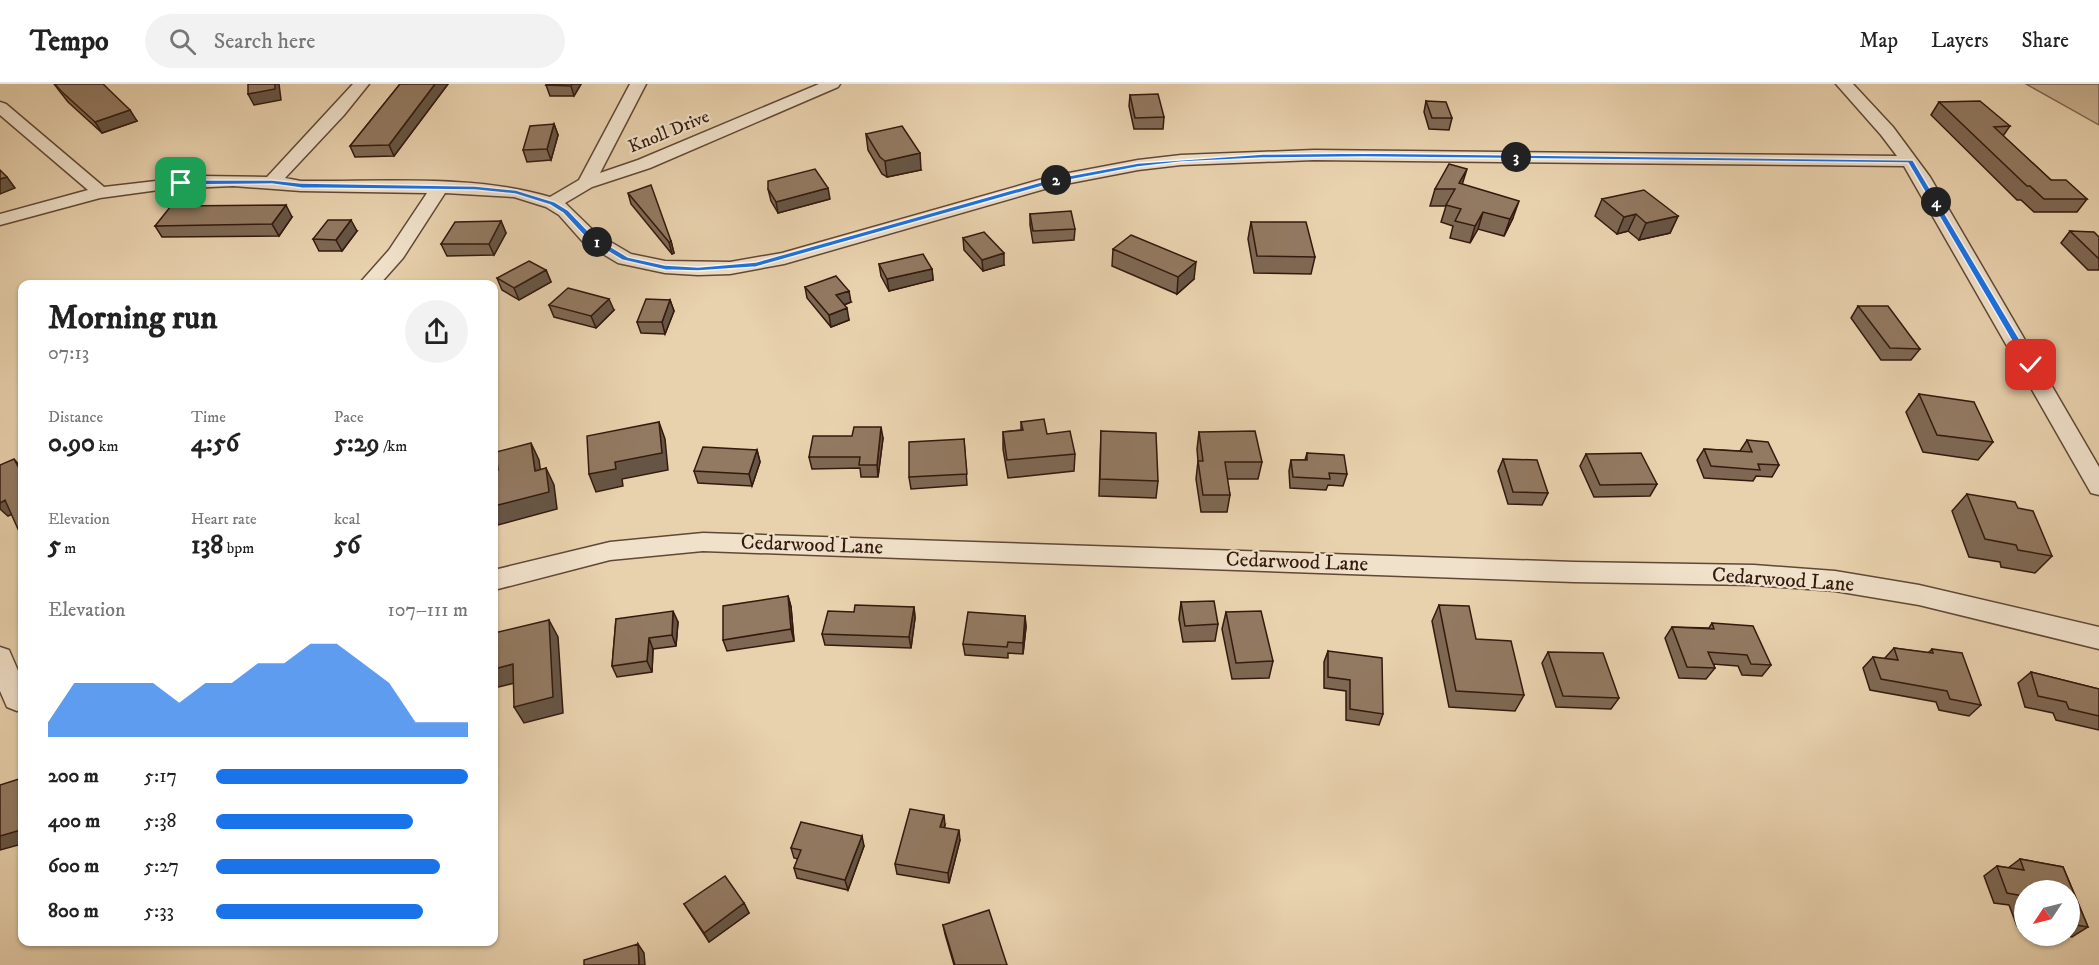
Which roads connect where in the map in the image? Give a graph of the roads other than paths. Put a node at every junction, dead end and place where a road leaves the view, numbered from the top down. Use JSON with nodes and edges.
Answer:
{"nodes":[{"id":1,"x":361,"y":84,"type":"edge"},
{"id":2,"x":638,"y":84,"type":"edge"},
{"id":3,"x":832,"y":84,"type":"edge"},
{"id":4,"x":1844,"y":84,"type":"edge"},
{"id":5,"x":0,"y":106,"type":"edge"},
{"id":6,"x":1910,"y":161,"type":"junction"},
{"id":7,"x":272,"y":182,"type":"junction"},
{"id":8,"x":586,"y":183,"type":"junction"},
{"id":9,"x":439,"y":188,"type":"junction"},
{"id":10,"x":98,"y":191,"type":"junction"},
{"id":11,"x":552,"y":203,"type":"junction"},
{"id":12,"x":0,"y":220,"type":"edge"},
{"id":13,"x":373,"y":280,"type":"edge"},
{"id":14,"x":2099,"y":487,"type":"edge"},
{"id":15,"x":498,"y":579,"type":"edge"},
{"id":16,"x":2099,"y":638,"type":"edge"},
{"id":17,"x":0,"y":658,"type":"edge"},
{"id":18,"x":13,"y":701,"type":"edge"}],
"edges":[{"from":1,"to":7,"type":"street"},
{"from":2,"to":8,"type":"street"},
{"from":3,"to":8,"type":"street","name":"Knoll Drive"},
{"from":4,"to":6,"type":"street"},
{"from":5,"to":10,"type":"street"},
{"from":6,"to":11,"type":"street"},
{"from":6,"to":14,"type":"street"},
{"from":7,"to":9,"type":"street"},
{"from":7,"to":10,"type":"street"},
{"from":8,"to":11,"type":"street","name":"Knoll Drive"},
{"from":9,"to":11,"type":"street"},
{"from":9,"to":13,"type":"street"},
{"from":10,"to":12,"type":"street"},
{"from":15,"to":16,"type":"street","name":"Cedarwood Lane"},
{"from":17,"to":18,"type":"street"}]}
